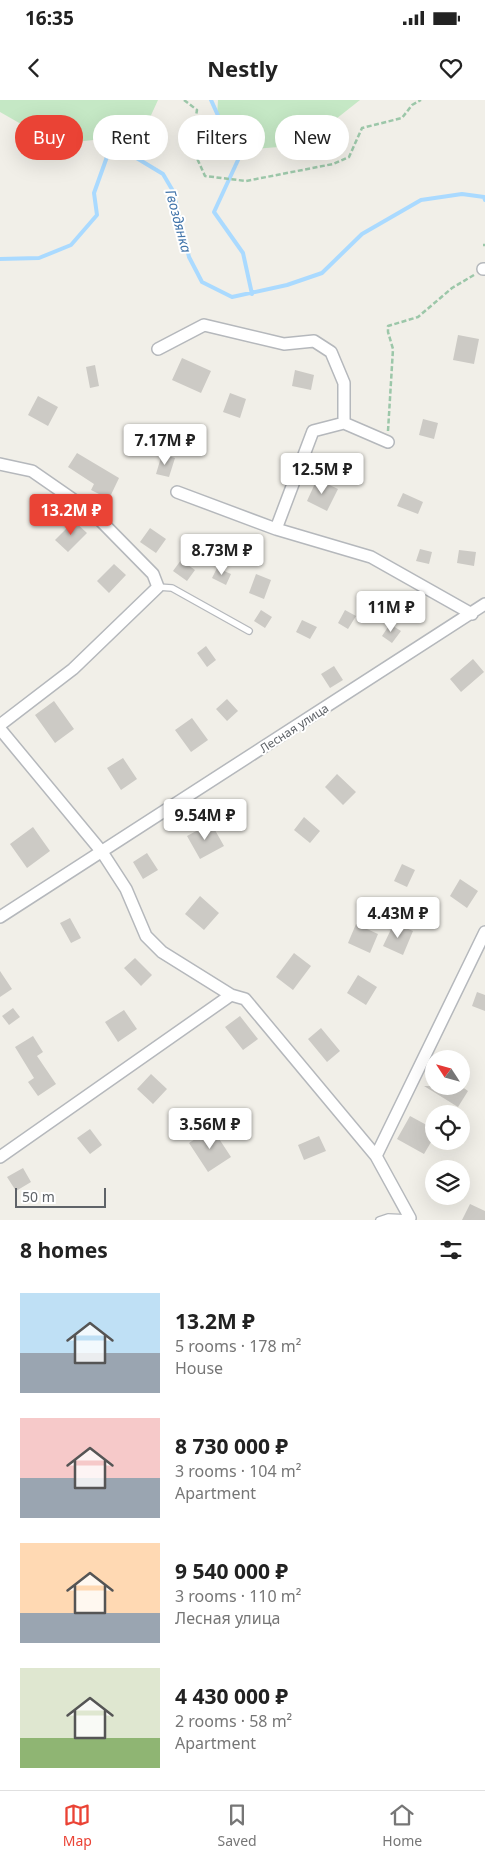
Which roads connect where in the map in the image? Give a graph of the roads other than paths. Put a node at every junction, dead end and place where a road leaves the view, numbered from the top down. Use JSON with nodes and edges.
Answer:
{"nodes":[{"id":1,"x":158,"y":350,"type":"dead end"},
{"id":2,"x":344,"y":423,"type":"junction"},
{"id":3,"x":388,"y":442,"type":"road end"},
{"id":4,"x":0,"y":464,"type":"edge"},
{"id":5,"x":177,"y":492,"type":"dead end"},
{"id":6,"x":276,"y":529,"type":"junction"},
{"id":7,"x":158,"y":587,"type":"junction"},
{"id":8,"x":485,"y":604,"type":"edge"},
{"id":9,"x":472,"y":614,"type":"junction"},
{"id":10,"x":249,"y":631,"type":"dead end"},
{"id":11,"x":0,"y":725,"type":"edge"},
{"id":12,"x":0,"y":729,"type":"edge"},
{"id":13,"x":102,"y":852,"type":"junction"},
{"id":14,"x":0,"y":917,"type":"edge"},
{"id":15,"x":485,"y":932,"type":"edge"},
{"id":16,"x":231,"y":995,"type":"junction"},
{"id":17,"x":376,"y":1156,"type":"junction"},
{"id":18,"x":0,"y":1157,"type":"edge"},
{"id":19,"x":410,"y":1218,"type":"joint"},
{"id":20,"x":379,"y":1220,"type":"edge"}],
"edges":[{"from":1,"to":2,"type":"street"},
{"from":2,"to":3,"type":"street"},
{"from":2,"to":6,"type":"street"},
{"from":4,"to":7,"type":"street"},
{"from":5,"to":6,"type":"street"},
{"from":6,"to":9,"type":"street"},
{"from":7,"to":10,"type":"lane"},
{"from":7,"to":11,"type":"street"},
{"from":8,"to":9,"type":"street","name":"Лесная улица"},
{"from":9,"to":13,"type":"street","name":"Лесная улица"},
{"from":12,"to":13,"type":"street"},
{"from":13,"to":14,"type":"street","name":"Лесная улица"},
{"from":13,"to":16,"type":"street"},
{"from":15,"to":17,"type":"street"},
{"from":16,"to":17,"type":"street"},
{"from":16,"to":18,"type":"street"},
{"from":17,"to":19,"type":"street"},
{"from":19,"to":20,"type":"lane"}]}
